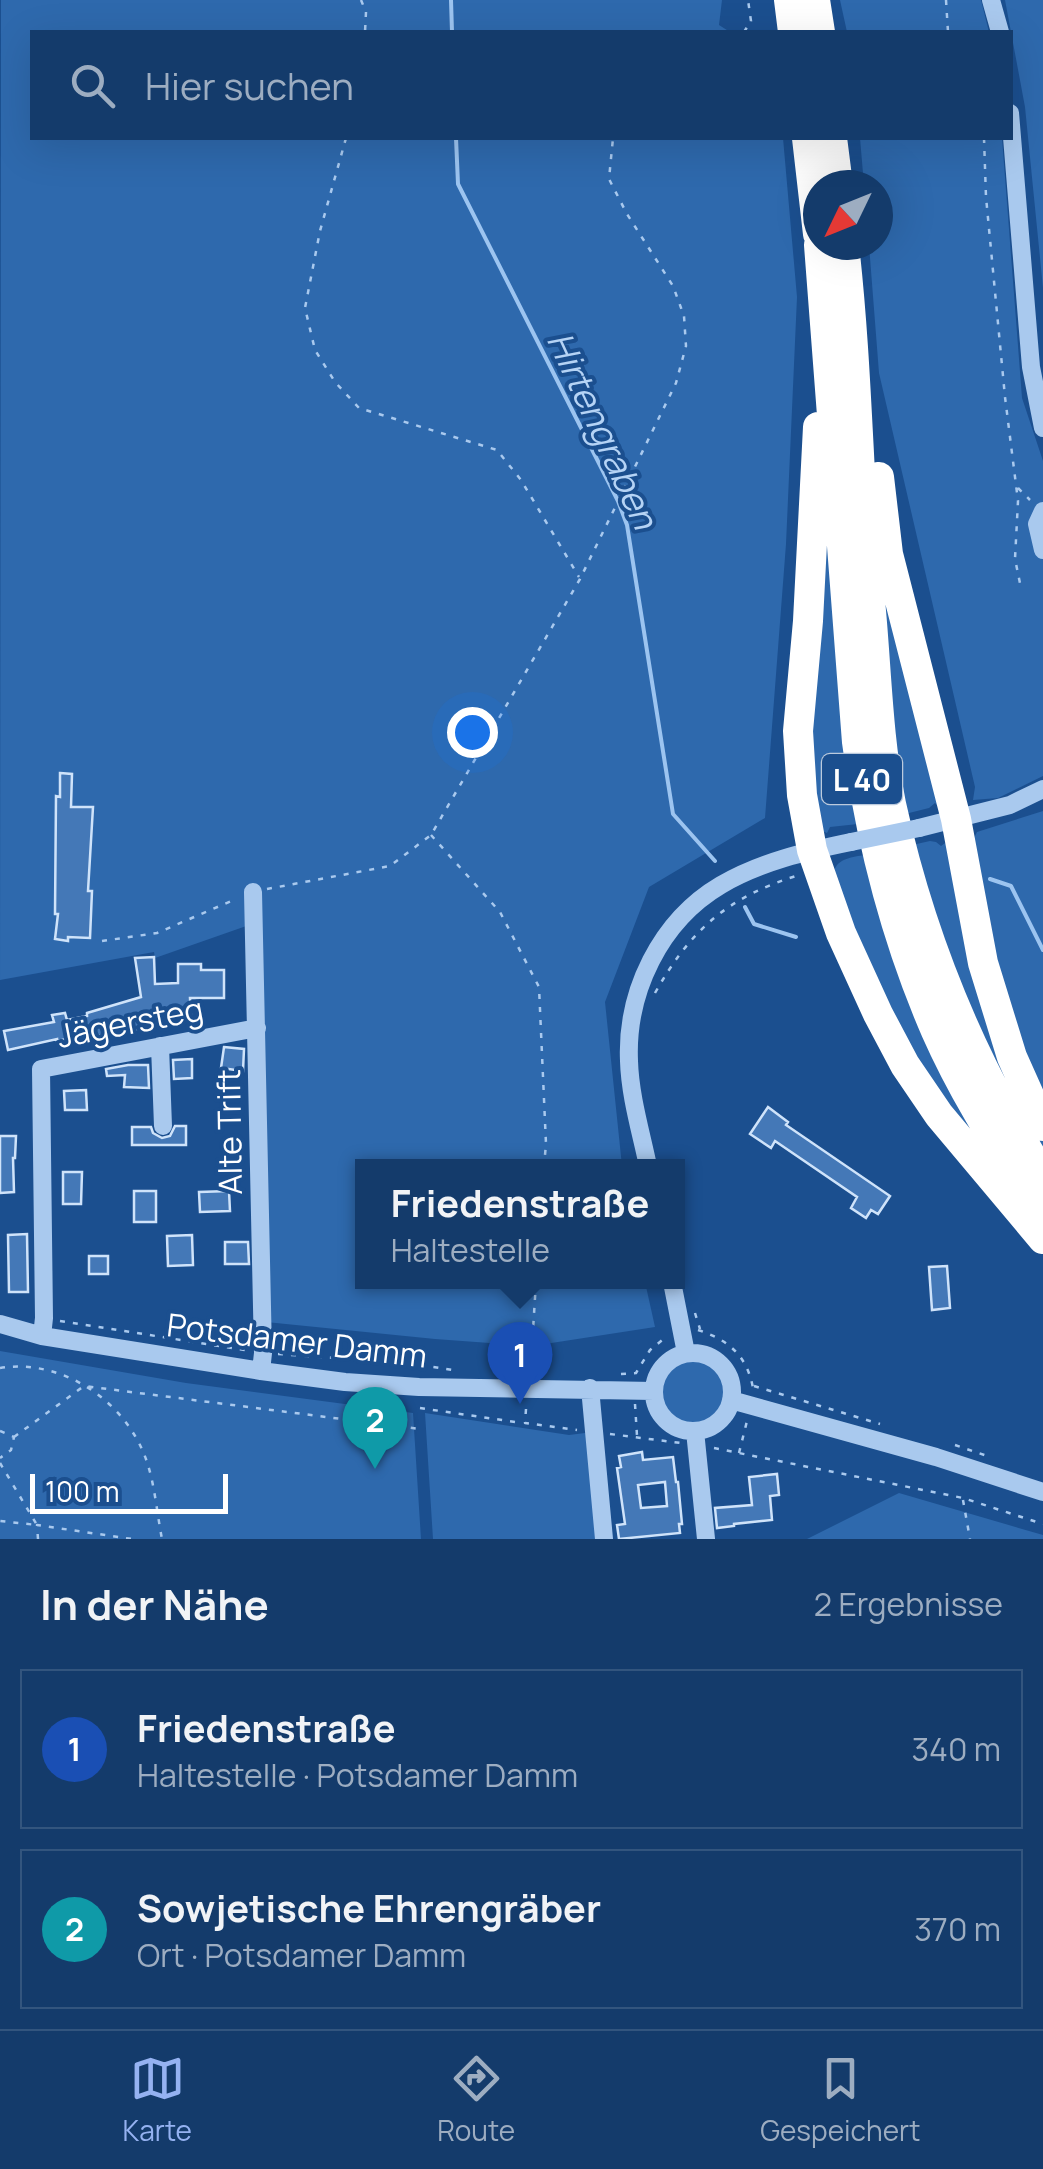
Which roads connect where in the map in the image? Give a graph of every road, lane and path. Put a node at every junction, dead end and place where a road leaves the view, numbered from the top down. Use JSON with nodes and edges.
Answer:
{"nodes":[{"id":1,"x":360,"y":0,"type":"edge"},
{"id":2,"x":748,"y":0,"type":"edge"},
{"id":3,"x":789,"y":0,"type":"edge"},
{"id":4,"x":816,"y":0,"type":"edge"},
{"id":5,"x":946,"y":0,"type":"edge"},
{"id":6,"x":992,"y":0,"type":"edge"},
{"id":7,"x":365,"y":30,"type":"edge"},
{"id":8,"x":745,"y":30,"type":"edge"},
{"id":9,"x":793,"y":30,"type":"edge"},
{"id":10,"x":820,"y":30,"type":"edge"},
{"id":11,"x":948,"y":30,"type":"edge"},
{"id":12,"x":994,"y":30,"type":"edge"},
{"id":13,"x":345,"y":140,"type":"edge"},
{"id":14,"x":612,"y":140,"type":"edge"},
{"id":15,"x":807,"y":140,"type":"edge"},
{"id":16,"x":832,"y":140,"type":"edge"},
{"id":17,"x":984,"y":140,"type":"edge"},
{"id":18,"x":1012,"y":140,"type":"edge"},
{"id":19,"x":811,"y":170,"type":"edge"},
{"id":20,"x":836,"y":170,"type":"edge"},
{"id":21,"x":824,"y":260,"type":"edge"},
{"id":22,"x":842,"y":260,"type":"edge"},
{"id":23,"x":838,"y":302,"type":"junction"},
{"id":24,"x":1043,"y":428,"type":"edge"},
{"id":25,"x":1016,"y":486,"type":"junction"},
{"id":26,"x":1043,"y":511,"type":"edge"},
{"id":27,"x":1043,"y":550,"type":"edge"},
{"id":28,"x":580,"y":579,"type":"junction"},
{"id":29,"x":1022,"y":588,"type":"dead end"},
{"id":30,"x":1043,"y":789,"type":"edge"},
{"id":31,"x":956,"y":819,"type":"junction"},
{"id":32,"x":430,"y":835,"type":"junction"},
{"id":33,"x":815,"y":860,"type":"junction"},
{"id":34,"x":253,"y":892,"type":"junction"},
{"id":35,"x":102,"y":941,"type":"dead end"},
{"id":36,"x":653,"y":997,"type":"dead end"},
{"id":37,"x":257,"y":1028,"type":"junction"},
{"id":38,"x":160,"y":1046,"type":"junction"},
{"id":39,"x":163,"y":1126,"type":"dead end"},
{"id":40,"x":1043,"y":1126,"type":"edge"},
{"id":41,"x":545,"y":1159,"type":"edge"},
{"id":42,"x":647,"y":1159,"type":"edge"},
{"id":43,"x":1043,"y":1175,"type":"edge"},
{"id":44,"x":1043,"y":1218,"type":"edge"},
{"id":45,"x":1043,"y":1239,"type":"edge"},
{"id":46,"x":536,"y":1289,"type":"edge"},
{"id":47,"x":673,"y":1289,"type":"edge"},
{"id":48,"x":0,"y":1324,"type":"edge"},
{"id":49,"x":43,"y":1327,"type":"junction"},
{"id":50,"x":682,"y":1331,"type":"junction"},
{"id":51,"x":686,"y":1353,"type":"junction"},
{"id":52,"x":262,"y":1362,"type":"junction"},
{"id":53,"x":0,"y":1368,"type":"edge"},
{"id":54,"x":464,"y":1372,"type":"dead end"},
{"id":55,"x":616,"y":1374,"type":"dead end"},
{"id":56,"x":542,"y":1376,"type":"dead end"},
{"id":57,"x":84,"y":1386,"type":"junction"},
{"id":58,"x":754,"y":1386,"type":"dead end"},
{"id":59,"x":590,"y":1388,"type":"junction"},
{"id":60,"x":654,"y":1391,"type":"junction"},
{"id":61,"x":731,"y":1400,"type":"junction"},
{"id":62,"x":420,"y":1408,"type":"dead end"},
{"id":63,"x":526,"y":1409,"type":"dead end"},
{"id":64,"x":525,"y":1423,"type":"junction"},
{"id":65,"x":420,"y":1429,"type":"dead end"},
{"id":66,"x":0,"y":1431,"type":"edge"},
{"id":67,"x":593,"y":1432,"type":"junction"},
{"id":68,"x":14,"y":1437,"type":"junction"},
{"id":69,"x":696,"y":1438,"type":"junction"},
{"id":70,"x":0,"y":1460,"type":"edge"},
{"id":71,"x":1043,"y":1492,"type":"edge"},
{"id":72,"x":963,"y":1498,"type":"junction"},
{"id":73,"x":0,"y":1521,"type":"edge"},
{"id":74,"x":1043,"y":1524,"type":"edge"},
{"id":75,"x":37,"y":1525,"type":"junction"},
{"id":76,"x":38,"y":1539,"type":"edge"},
{"id":77,"x":132,"y":1539,"type":"edge"},
{"id":78,"x":162,"y":1539,"type":"edge"},
{"id":79,"x":604,"y":1539,"type":"edge"},
{"id":80,"x":706,"y":1539,"type":"edge"},
{"id":81,"x":970,"y":1539,"type":"edge"}],
"edges":[{"from":1,"to":7,"type":"path"},
{"from":2,"to":8,"type":"path"},
{"from":3,"to":9,"type":"highway"},
{"from":4,"to":10,"type":"highway"},
{"from":5,"to":11,"type":"path"},
{"from":6,"to":12,"type":"street"},
{"from":13,"to":28,"type":"path"},
{"from":14,"to":28,"type":"path"},
{"from":15,"to":19,"type":"highway"},
{"from":16,"to":20,"type":"highway"},
{"from":17,"to":25,"type":"path"},
{"from":18,"to":24,"type":"street"},
{"from":21,"to":23,"type":"highway","number":"L 40"},
{"from":22,"to":23,"type":"highway","number":"L 40"},
{"from":23,"to":31,"type":"highway"},
{"from":23,"to":33,"type":"highway"},
{"from":23,"to":43,"type":"highway","number":"L 40"},
{"from":23,"to":44,"type":"highway","number":"L 40"},
{"from":25,"to":26,"type":"path"},
{"from":25,"to":29,"type":"path"},
{"from":26,"to":27,"type":"street"},
{"from":28,"to":32,"type":"path"},
{"from":30,"to":31,"type":"street"},
{"from":31,"to":33,"type":"street","bridge":true},
{"from":31,"to":40,"type":"highway"},
{"from":32,"to":34,"type":"path"},
{"from":32,"to":41,"type":"path"},
{"from":33,"to":36,"type":"path"},
{"from":33,"to":42,"type":"street"},
{"from":33,"to":45,"type":"highway"},
{"from":34,"to":35,"type":"path"},
{"from":34,"to":37,"type":"street","name":"Alte Trift"},
{"from":37,"to":38,"type":"street","name":"Jägersteg"},
{"from":37,"to":52,"type":"street","name":"Alte Trift"},
{"from":38,"to":39,"type":"street"},
{"from":38,"to":49,"type":"street","name":"Jägersteg"},
{"from":46,"to":56,"type":"path"},
{"from":47,"to":50,"type":"street"},
{"from":48,"to":49,"type":"street","name":"Potsdamer Damm"},
{"from":49,"to":52,"type":"street","name":"Potsdamer Damm"},
{"from":49,"to":52,"type":"path"},
{"from":50,"to":51,"type":"street"},
{"from":50,"to":55,"type":"path"},
{"from":50,"to":58,"type":"path"},
{"from":51,"to":60,"type":"street"},
{"from":51,"to":61,"type":"street"},
{"from":52,"to":54,"type":"path"},
{"from":52,"to":59,"type":"street","name":"Potsdamer Damm"},
{"from":53,"to":57,"type":"path"},
{"from":57,"to":65,"type":"path"},
{"from":57,"to":68,"type":"path"},
{"from":57,"to":78,"type":"path"},
{"from":59,"to":60,"type":"street","name":"Potsdamer Damm"},
{"from":59,"to":67,"type":"street"},
{"from":60,"to":69,"type":"street"},
{"from":61,"to":69,"type":"street"},
{"from":61,"to":71,"type":"street"},
{"from":62,"to":64,"type":"path"},
{"from":63,"to":64,"type":"path"},
{"from":64,"to":67,"type":"path"},
{"from":66,"to":68,"type":"path"},
{"from":67,"to":69,"type":"path"},
{"from":67,"to":79,"type":"street"},
{"from":68,"to":70,"type":"path"},
{"from":69,"to":72,"type":"path"},
{"from":69,"to":80,"type":"street"},
{"from":70,"to":75,"type":"path"},
{"from":72,"to":74,"type":"path"},
{"from":72,"to":81,"type":"path"},
{"from":73,"to":75,"type":"path"},
{"from":75,"to":76,"type":"path"},
{"from":75,"to":77,"type":"path"}]}
